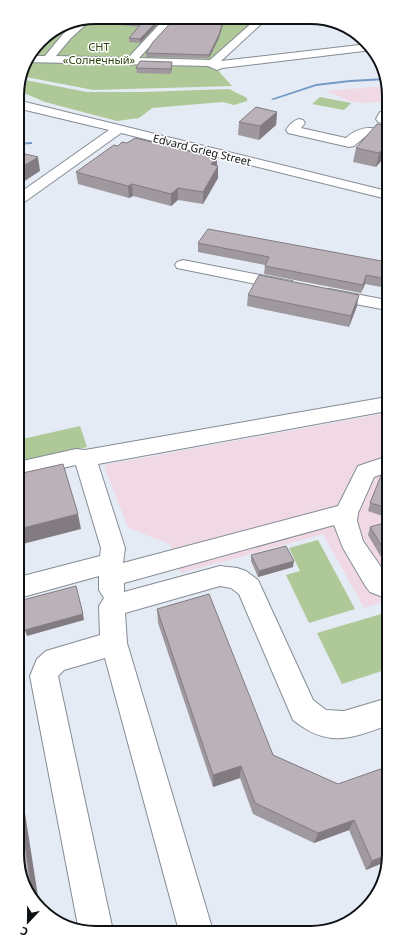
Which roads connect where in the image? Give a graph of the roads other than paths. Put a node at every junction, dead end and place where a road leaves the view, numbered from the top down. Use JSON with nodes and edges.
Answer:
{"nodes":[{"id":1,"x":165,"y":24,"type":"edge"},
{"id":2,"x":256,"y":24,"type":"edge"},
{"id":3,"x":78,"y":26,"type":"edge"},
{"id":4,"x":363,"y":48,"type":"edge"},
{"id":5,"x":34,"y":59,"type":"edge"},
{"id":6,"x":48,"y":60,"type":"junction"},
{"id":7,"x":131,"y":61,"type":"junction"},
{"id":8,"x":215,"y":65,"type":"junction"},
{"id":9,"x":24,"y":106,"type":"edge"},
{"id":10,"x":299,"y":123,"type":"dead end"},
{"id":11,"x":118,"y":130,"type":"junction"},
{"id":12,"x":382,"y":133,"type":"edge"},
{"id":13,"x":382,"y":194,"type":"edge"},
{"id":14,"x":24,"y":196,"type":"edge"},
{"id":15,"x":183,"y":265,"type":"dead end"},
{"id":16,"x":382,"y":304,"type":"edge"},
{"id":17,"x":382,"y":405,"type":"edge"},
{"id":18,"x":85,"y":458,"type":"junction"},
{"id":19,"x":382,"y":466,"type":"edge"},
{"id":20,"x":24,"y":469,"type":"edge"},
{"id":21,"x":346,"y":513,"type":"junction"},
{"id":22,"x":111,"y":570,"type":"junction"},
{"id":23,"x":382,"y":585,"type":"edge"},
{"id":24,"x":24,"y":586,"type":"edge"},
{"id":25,"x":112,"y":606,"type":"junction"},
{"id":26,"x":114,"y":643,"type":"junction"},
{"id":27,"x":382,"y":714,"type":"edge"},
{"id":28,"x":95,"y":926,"type":"edge"},
{"id":29,"x":195,"y":926,"type":"edge"}],
"edges":[{"from":1,"to":7,"type":"street"},
{"from":2,"to":8,"type":"street"},
{"from":3,"to":6,"type":"street"},
{"from":4,"to":8,"type":"street"},
{"from":5,"to":6,"type":"street"},
{"from":6,"to":7,"type":"street"},
{"from":7,"to":8,"type":"street"},
{"from":9,"to":11,"type":"street","name":"Edvard Grieg Street"},
{"from":10,"to":12,"type":"street"},
{"from":11,"to":13,"type":"street","name":"Edvard Grieg Street"},
{"from":11,"to":14,"type":"street"},
{"from":15,"to":16,"type":"street"},
{"from":17,"to":18,"type":"street"},
{"from":18,"to":20,"type":"street"},
{"from":18,"to":22,"type":"street"},
{"from":19,"to":21,"type":"street"},
{"from":21,"to":22,"type":"street"},
{"from":21,"to":23,"type":"street"},
{"from":22,"to":24,"type":"street"},
{"from":22,"to":25,"type":"street"},
{"from":25,"to":26,"type":"street"},
{"from":25,"to":27,"type":"street"},
{"from":26,"to":28,"type":"street"},
{"from":26,"to":29,"type":"street"}]}
